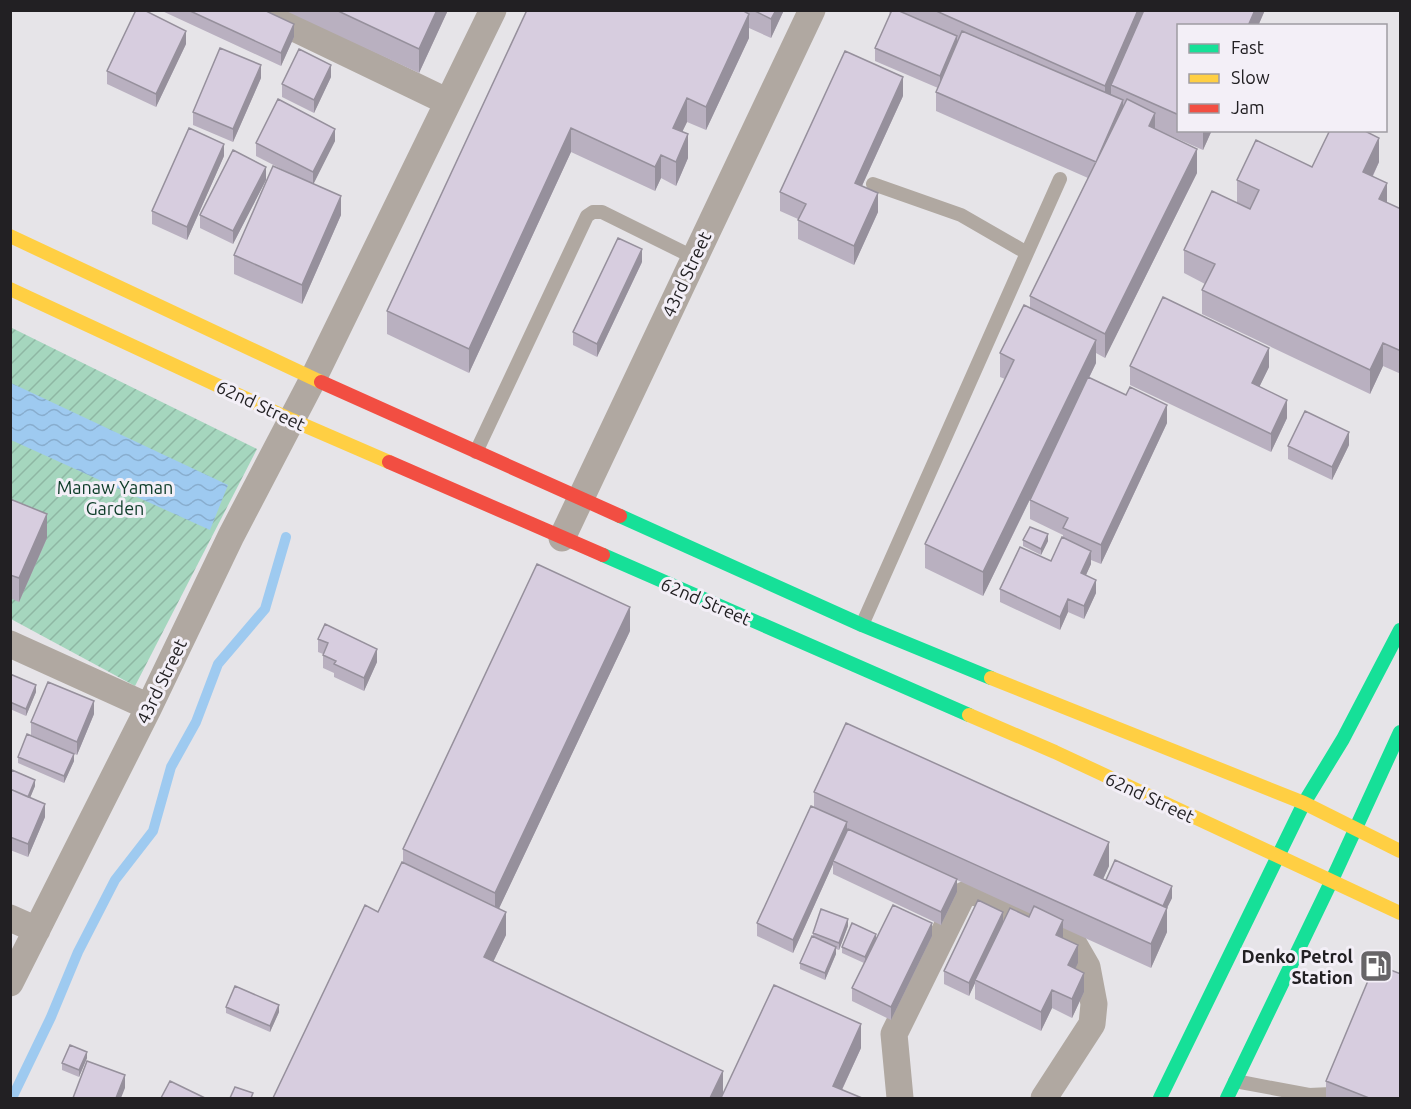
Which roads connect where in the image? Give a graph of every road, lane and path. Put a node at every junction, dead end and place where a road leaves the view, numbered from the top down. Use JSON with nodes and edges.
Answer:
{"nodes":[{"id":1,"x":493,"y":10,"type":"edge"},
{"id":2,"x":812,"y":10,"type":"edge"},
{"id":3,"x":259,"y":11,"type":"edge"},
{"id":4,"x":448,"y":102,"type":"junction"},
{"id":5,"x":1060,"y":179,"type":"dead end"},
{"id":6,"x":873,"y":184,"type":"dead end"},
{"id":7,"x":10,"y":236,"type":"edge"},
{"id":8,"x":1027,"y":253,"type":"junction"},
{"id":9,"x":693,"y":257,"type":"junction"},
{"id":10,"x":10,"y":289,"type":"edge"},
{"id":11,"x":313,"y":379,"type":"junction"},
{"id":12,"x":292,"y":420,"type":"junction"},
{"id":13,"x":476,"y":452,"type":"junction"},
{"id":14,"x":580,"y":498,"type":"junction"},
{"id":15,"x":562,"y":538,"type":"junction"},
{"id":16,"x":862,"y":625,"type":"junction"},
{"id":17,"x":1401,"y":630,"type":"edge"},
{"id":18,"x":10,"y":644,"type":"edge"},
{"id":19,"x":149,"y":707,"type":"junction"},
{"id":20,"x":1401,"y":732,"type":"edge"},
{"id":21,"x":1304,"y":803,"type":"junction"},
{"id":22,"x":1356,"y":830,"type":"junction"},
{"id":23,"x":1401,"y":851,"type":"edge"},
{"id":24,"x":1278,"y":857,"type":"junction"},
{"id":25,"x":1332,"y":880,"type":"junction"},
{"id":26,"x":1401,"y":913,"type":"edge"},
{"id":27,"x":10,"y":918,"type":"edge"},
{"id":28,"x":37,"y":930,"type":"junction"},
{"id":29,"x":10,"y":983,"type":"edge"},
{"id":30,"x":1235,"y":1081,"type":"junction"},
{"id":31,"x":1331,"y":1094,"type":"edge"},
{"id":32,"x":900,"y":1098,"type":"edge"},
{"id":33,"x":1044,"y":1098,"type":"edge"},
{"id":34,"x":1160,"y":1098,"type":"edge"},
{"id":35,"x":1227,"y":1098,"type":"edge"}],
"edges":[{"from":1,"to":4,"type":"street","name":"43rd Street"},
{"from":2,"to":9,"type":"street","name":"43rd Street"},
{"from":3,"to":4,"type":"street"},
{"from":4,"to":11,"type":"street","name":"43rd Street"},
{"from":5,"to":8,"type":"lane"},
{"from":6,"to":8,"type":"lane"},
{"from":7,"to":11,"type":"main road"},
{"from":8,"to":16,"type":"lane"},
{"from":9,"to":13,"type":"lane"},
{"from":9,"to":14,"type":"street","name":"43rd Street"},
{"from":10,"to":12,"type":"main road","name":"62nd Street"},
{"from":11,"to":12,"type":"street","name":"43rd Street"},
{"from":11,"to":13,"type":"main road"},
{"from":12,"to":15,"type":"main road","name":"62nd Street"},
{"from":12,"to":19,"type":"street","name":"43rd Street"},
{"from":13,"to":14,"type":"main road"},
{"from":14,"to":15,"type":"street","name":"43rd Street"},
{"from":14,"to":16,"type":"main road"},
{"from":15,"to":24,"type":"main road","name":"62nd Street"},
{"from":16,"to":21,"type":"main road"},
{"from":17,"to":21,"type":"main road"},
{"from":18,"to":19,"type":"street"},
{"from":19,"to":28,"type":"street","name":"43rd Street"},
{"from":20,"to":22,"type":"main road"},
{"from":21,"to":22,"type":"main road"},
{"from":21,"to":24,"type":"main road"},
{"from":22,"to":23,"type":"main road"},
{"from":22,"to":25,"type":"main road"},
{"from":24,"to":25,"type":"main road","name":"62nd Street"},
{"from":24,"to":34,"type":"main road"},
{"from":25,"to":26,"type":"main road","name":"62nd Street"},
{"from":25,"to":30,"type":"main road"},
{"from":27,"to":28,"type":"street"},
{"from":28,"to":29,"type":"street","name":"43rd Street"},
{"from":30,"to":31,"type":"lane"},
{"from":30,"to":35,"type":"main road"},
{"from":32,"to":33,"type":"street"}]}
